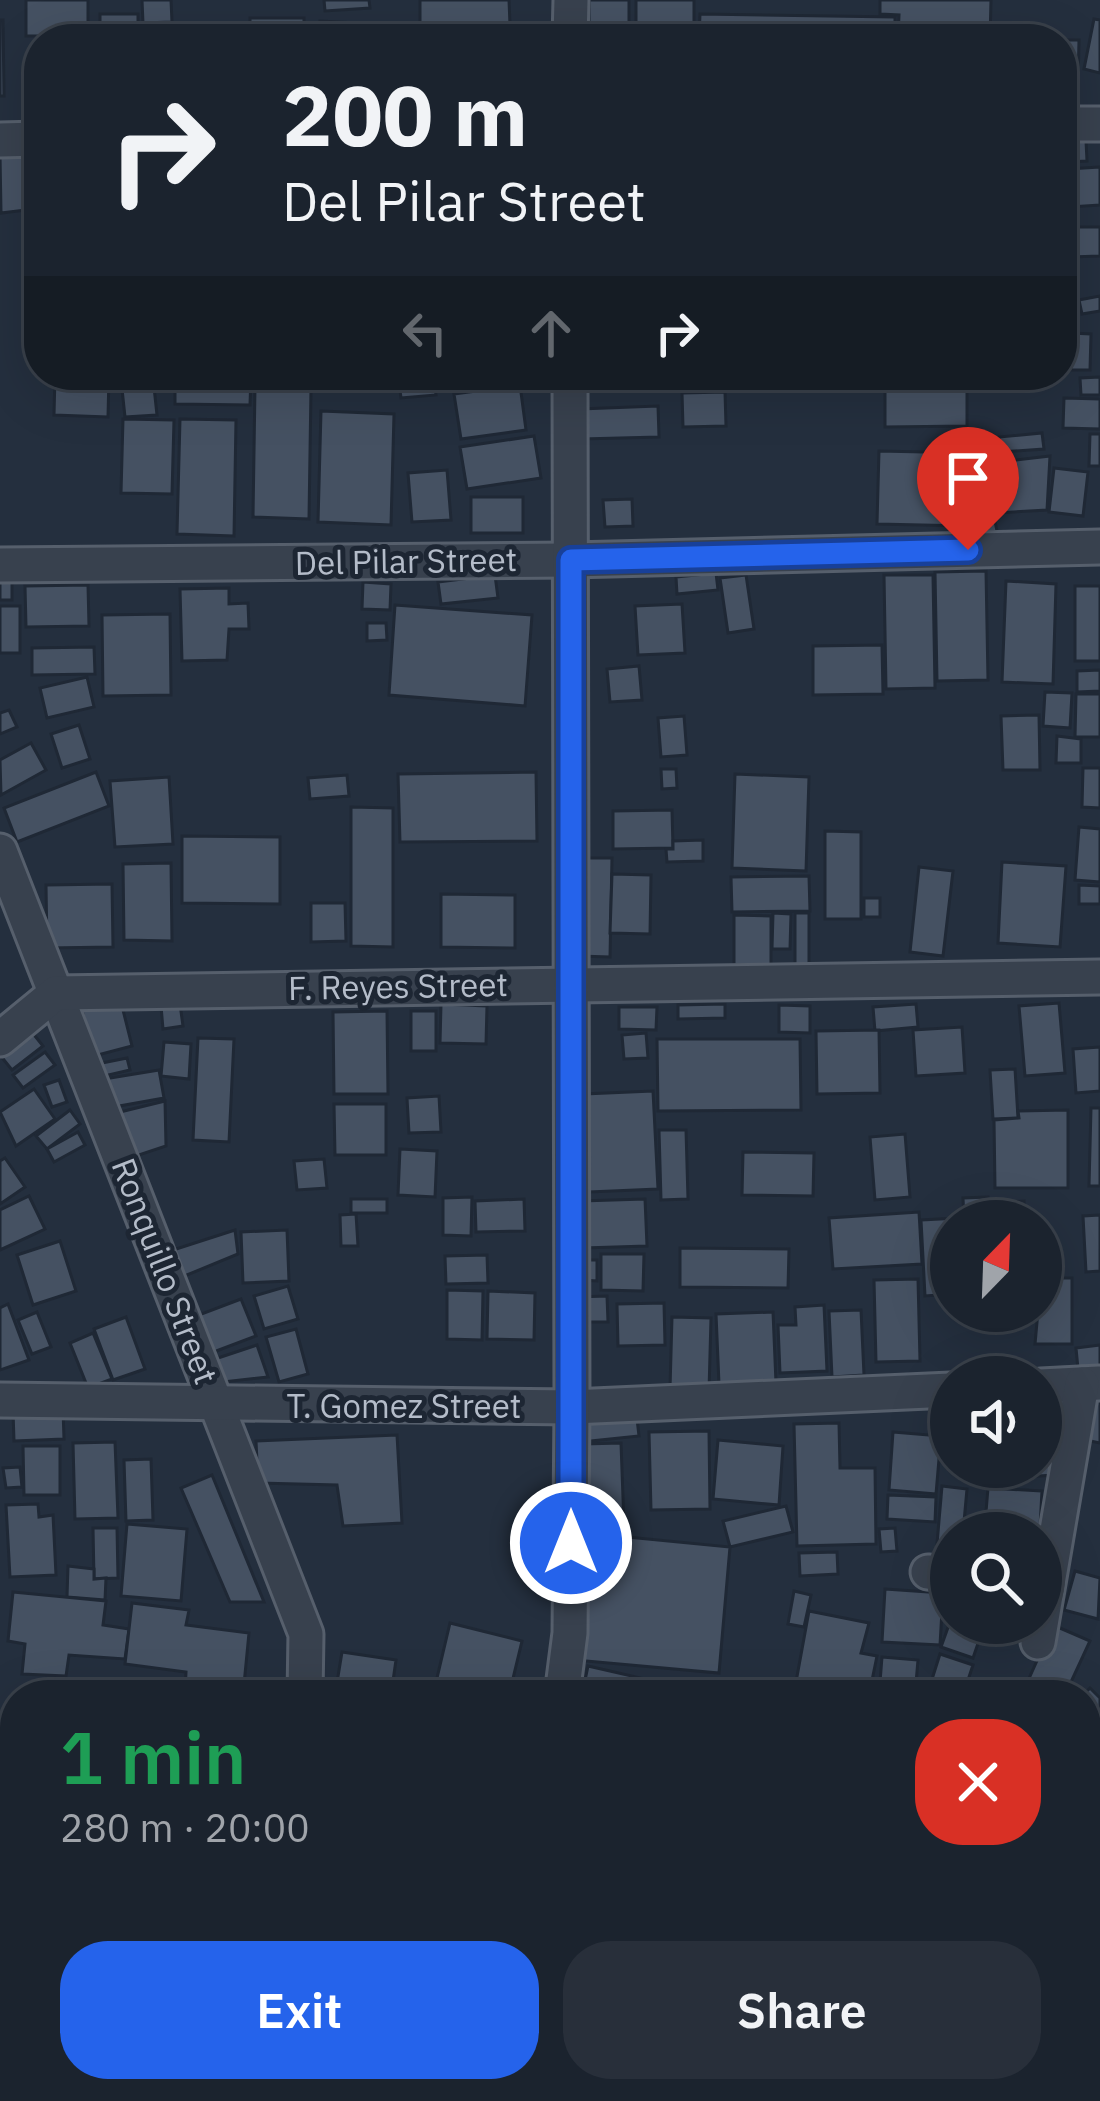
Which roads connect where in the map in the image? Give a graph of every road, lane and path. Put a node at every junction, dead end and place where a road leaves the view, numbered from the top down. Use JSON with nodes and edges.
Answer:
{"nodes":[{"id":1,"x":569,"y":390,"type":"edge"},
{"id":2,"x":1100,"y":547,"type":"edge"},
{"id":3,"x":571,"y":560,"type":"junction"},
{"id":4,"x":0,"y":565,"type":"edge"},
{"id":5,"x":0,"y":851,"type":"edge"},
{"id":6,"x":1100,"y":977,"type":"edge"},
{"id":7,"x":570,"y":983,"type":"junction"},
{"id":8,"x":56,"y":993,"type":"junction"},
{"id":9,"x":0,"y":1039,"type":"edge"},
{"id":10,"x":1091,"y":1383,"type":"edge"},
{"id":11,"x":930,"y":1391,"type":"edge"},
{"id":12,"x":0,"y":1400,"type":"edge"},
{"id":13,"x":217,"y":1406,"type":"junction"},
{"id":14,"x":572,"y":1407,"type":"junction"},
{"id":15,"x":1061,"y":1512,"type":"edge"},
{"id":16,"x":305,"y":1680,"type":"edge"},
{"id":17,"x":564,"y":1680,"type":"edge"}],
"edges":[{"from":1,"to":3,"type":"street"},
{"from":2,"to":3,"type":"street","name":"Del Pilar Street"},
{"from":3,"to":4,"type":"street","name":"Del Pilar Street"},
{"from":3,"to":7,"type":"street"},
{"from":5,"to":8,"type":"street","name":"Ronquillo Street"},
{"from":6,"to":7,"type":"street","name":"F. Reyes Street"},
{"from":7,"to":8,"type":"street","name":"F. Reyes Street"},
{"from":7,"to":14,"type":"street"},
{"from":8,"to":9,"type":"street"},
{"from":8,"to":13,"type":"street","name":"Ronquillo Street"},
{"from":10,"to":15,"type":"street"},
{"from":11,"to":14,"type":"street","name":"T. Gomez Street"},
{"from":12,"to":13,"type":"street","name":"T. Gomez Street"},
{"from":13,"to":14,"type":"street","name":"T. Gomez Street"},
{"from":13,"to":16,"type":"street","name":"Ronquillo Street"},
{"from":14,"to":17,"type":"street"}]}
